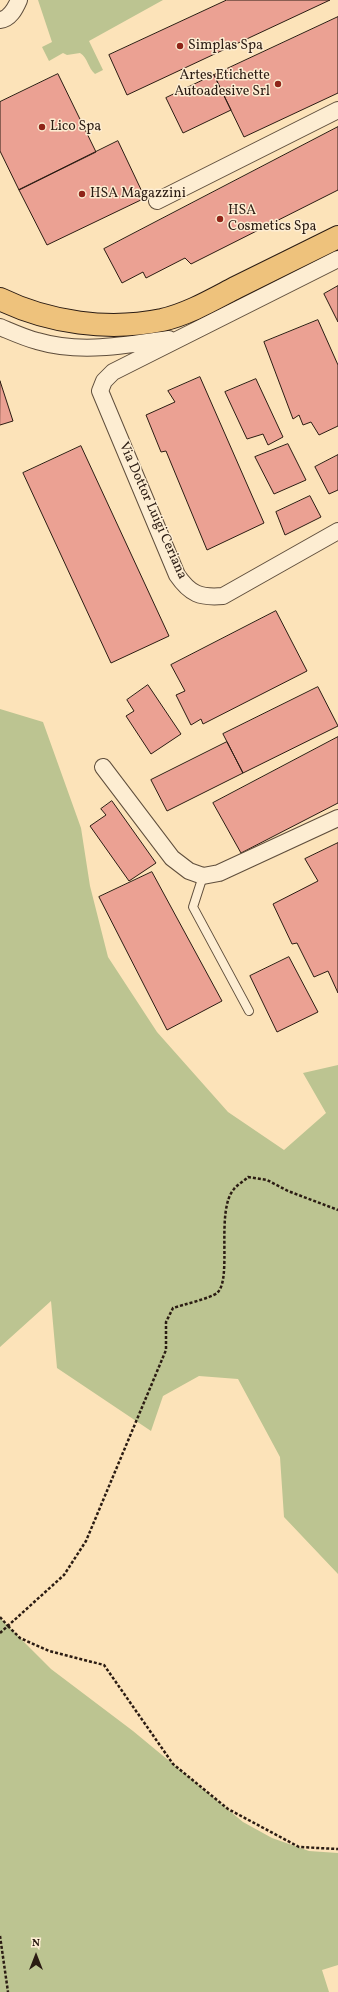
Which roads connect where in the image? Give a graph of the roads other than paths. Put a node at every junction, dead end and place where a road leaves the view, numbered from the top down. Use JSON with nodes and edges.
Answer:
{"nodes":[{"id":1,"x":19,"y":0,"type":"edge"},
{"id":2,"x":0,"y":20,"type":"edge"},
{"id":3,"x":338,"y":110,"type":"edge"},
{"id":4,"x":156,"y":202,"type":"dead end"},
{"id":5,"x":338,"y":237,"type":"edge"},
{"id":6,"x":338,"y":259,"type":"edge"},
{"id":7,"x":0,"y":299,"type":"edge"},
{"id":8,"x":0,"y":327,"type":"edge"},
{"id":9,"x":182,"y":337,"type":"junction"},
{"id":10,"x":338,"y":531,"type":"edge"},
{"id":11,"x":103,"y":767,"type":"dead end"},
{"id":12,"x":338,"y":818,"type":"edge"},
{"id":13,"x":203,"y":876,"type":"junction"},
{"id":14,"x":249,"y":1011,"type":"dead end"}],
"edges":[{"from":1,"to":2,"type":"street"},
{"from":3,"to":4,"type":"street"},
{"from":5,"to":7,"type":"main road"},
{"from":6,"to":9,"type":"street","name":"Via Dottor Luigi Ceriana"},
{"from":8,"to":9,"type":"street","name":"Via Dottor Luigi Ceriana"},
{"from":9,"to":10,"type":"street","name":"Via Dottor Luigi Ceriana"},
{"from":11,"to":13,"type":"street"},
{"from":12,"to":13,"type":"street"},
{"from":13,"to":14,"type":"lane"}]}
